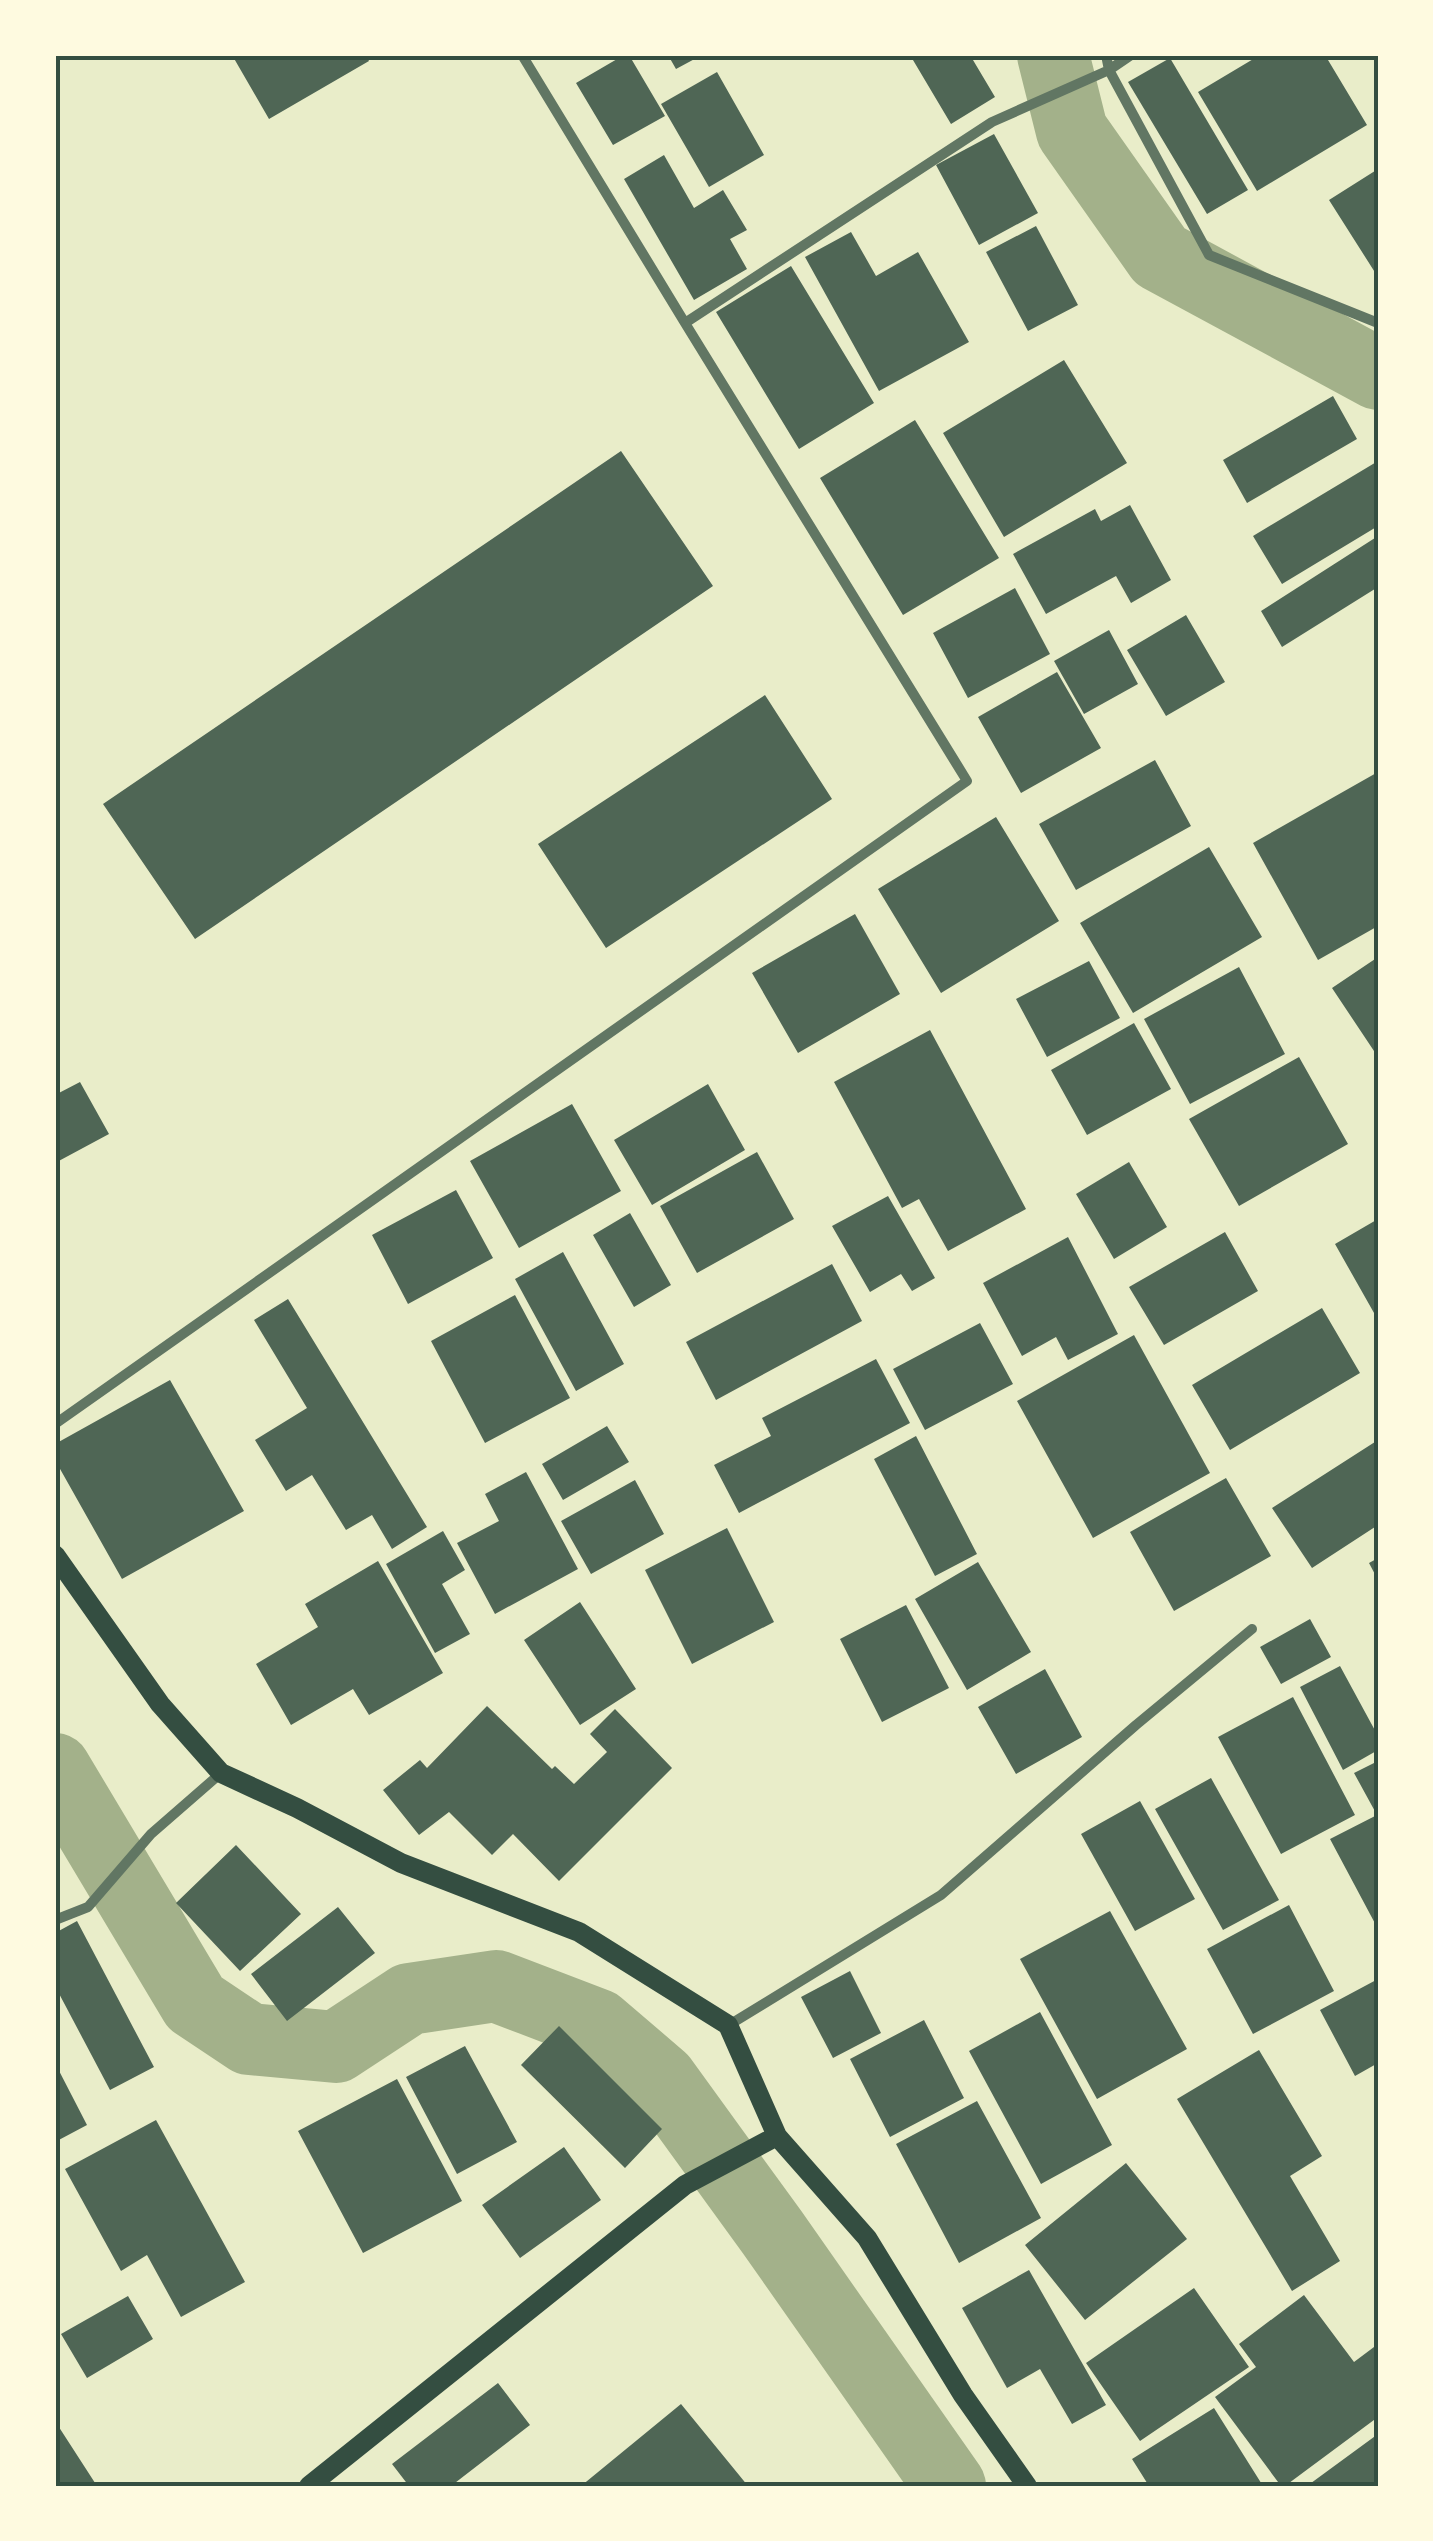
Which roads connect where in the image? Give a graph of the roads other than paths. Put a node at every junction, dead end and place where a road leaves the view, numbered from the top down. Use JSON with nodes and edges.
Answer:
{"nodes":[{"id":1,"x":522,"y":55,"type":"edge"},
{"id":2,"x":1106,"y":55,"type":"edge"},
{"id":3,"x":1131,"y":55,"type":"edge"},
{"id":4,"x":1109,"y":70,"type":"junction"},
{"id":5,"x":685,"y":323,"type":"junction"},
{"id":6,"x":1378,"y":323,"type":"edge"},
{"id":7,"x":55,"y":1424,"type":"edge"},
{"id":8,"x":55,"y":1555,"type":"edge"},
{"id":9,"x":1252,"y":1629,"type":"dead end"},
{"id":10,"x":221,"y":1773,"type":"junction"},
{"id":11,"x":55,"y":1920,"type":"edge"},
{"id":12,"x":728,"y":2026,"type":"junction"},
{"id":13,"x":778,"y":2136,"type":"junction"},
{"id":14,"x":309,"y":2486,"type":"edge"},
{"id":15,"x":1027,"y":2486,"type":"edge"}],
"edges":[{"from":1,"to":5,"type":"street"},
{"from":2,"to":4,"type":"street"},
{"from":3,"to":4,"type":"street"},
{"from":4,"to":5,"type":"street"},
{"from":4,"to":6,"type":"street"},
{"from":5,"to":7,"type":"street"},
{"from":8,"to":10,"type":"main road"},
{"from":9,"to":12,"type":"street"},
{"from":10,"to":11,"type":"street"},
{"from":10,"to":12,"type":"main road"},
{"from":12,"to":13,"type":"main road"},
{"from":13,"to":14,"type":"main road"},
{"from":13,"to":15,"type":"main road"}]}
